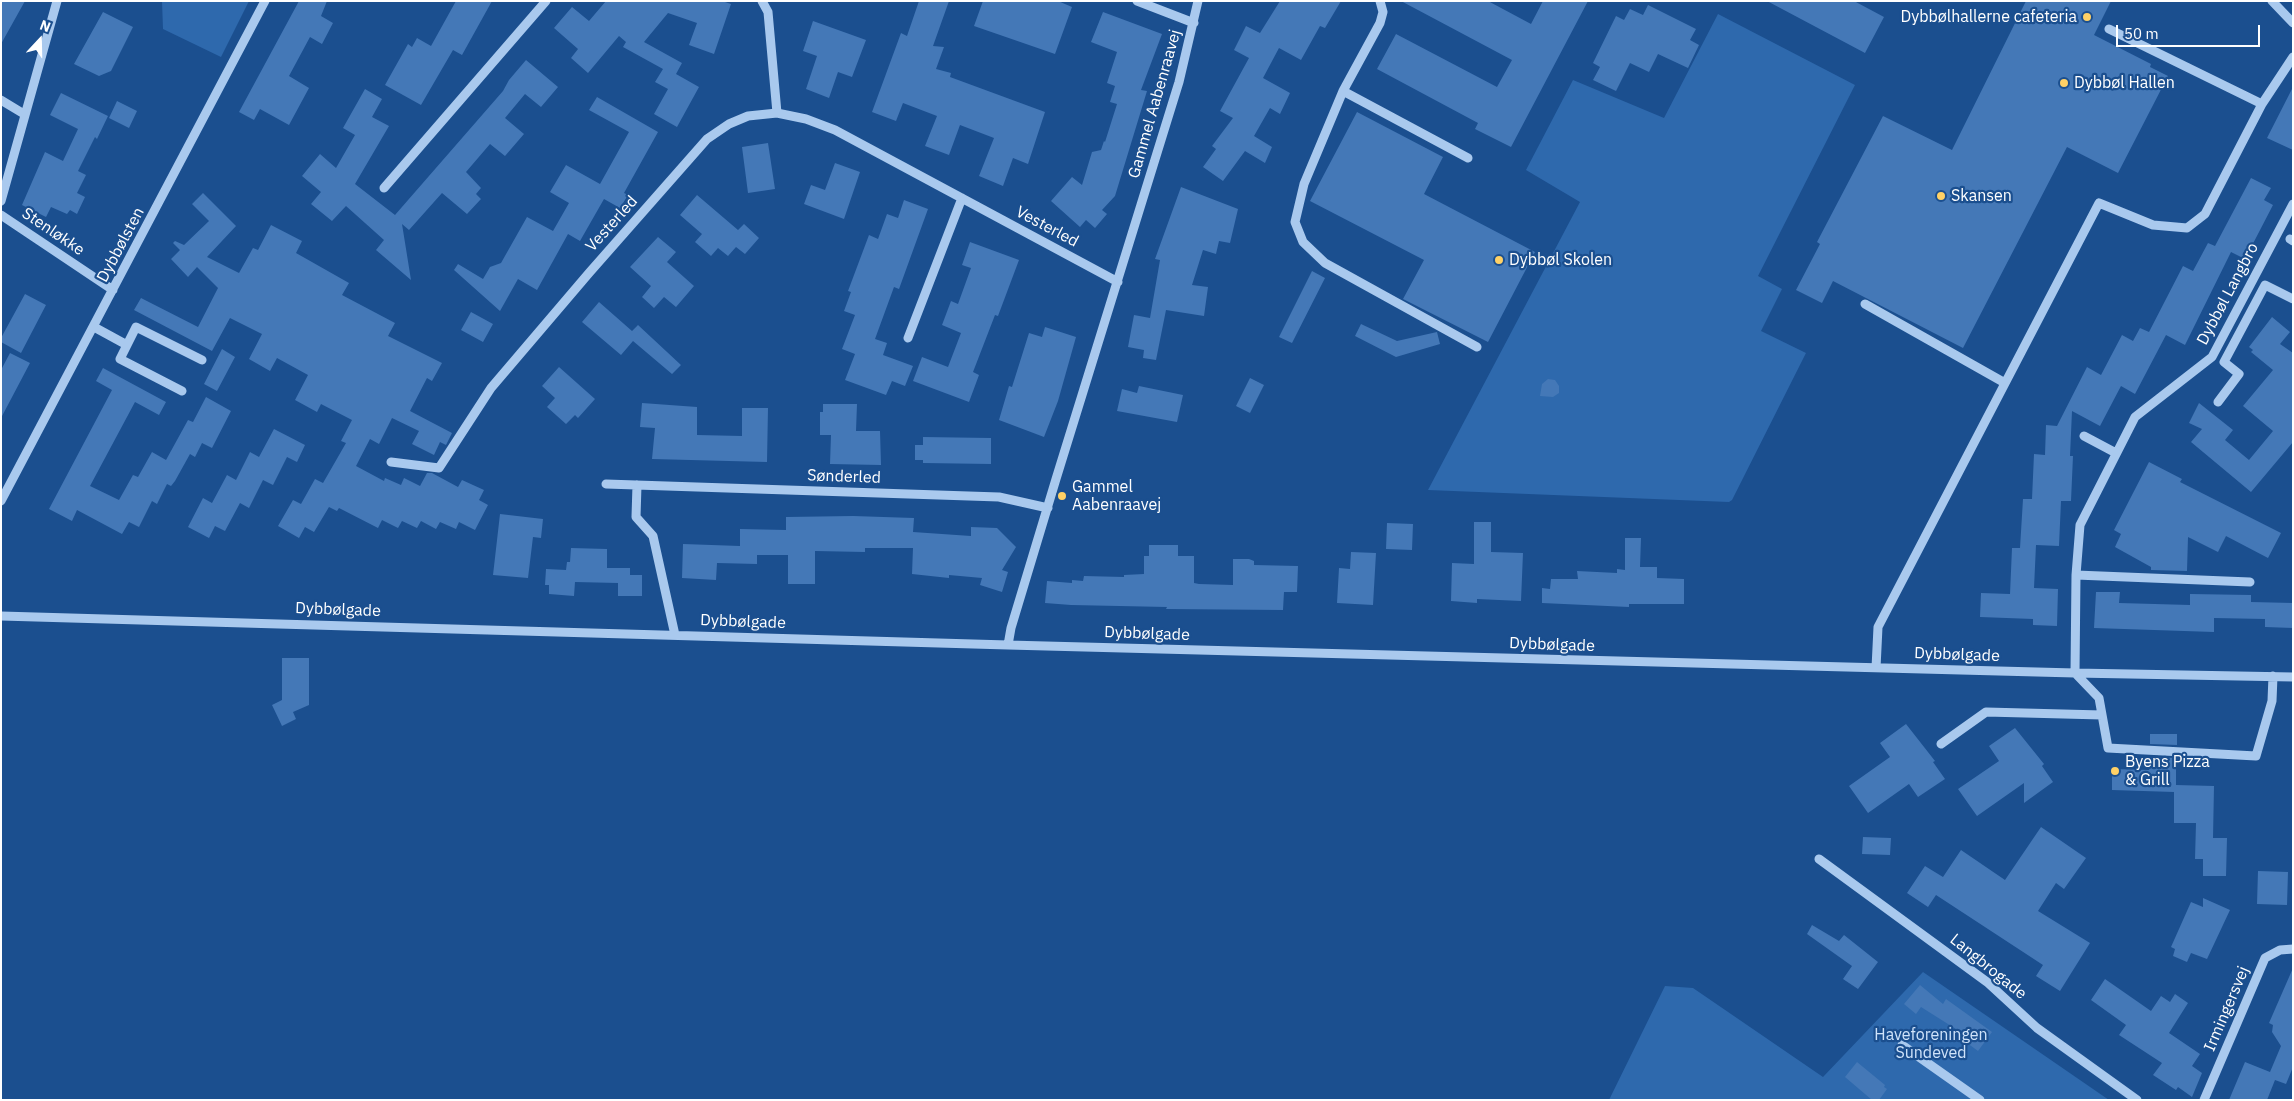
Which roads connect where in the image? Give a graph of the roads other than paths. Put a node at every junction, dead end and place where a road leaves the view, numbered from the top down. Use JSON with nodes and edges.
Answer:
{"nodes":[{"id":1,"x":57,"y":1,"type":"edge"},
{"id":2,"x":265,"y":1,"type":"edge"},
{"id":3,"x":546,"y":1,"type":"edge"},
{"id":4,"x":762,"y":1,"type":"edge"},
{"id":5,"x":1137,"y":1,"type":"edge"},
{"id":6,"x":1198,"y":1,"type":"edge"},
{"id":7,"x":1380,"y":1,"type":"edge"},
{"id":8,"x":2272,"y":1,"type":"edge"},
{"id":9,"x":1194,"y":23,"type":"junction"},
{"id":10,"x":2293,"y":23,"type":"edge"},
{"id":11,"x":2109,"y":29,"type":"dead end"},
{"id":12,"x":2293,"y":56,"type":"edge"},
{"id":13,"x":1343,"y":91,"type":"junction"},
{"id":14,"x":1,"y":100,"type":"edge"},
{"id":15,"x":2262,"y":104,"type":"junction"},
{"id":16,"x":777,"y":113,"type":"junction"},
{"id":17,"x":24,"y":114,"type":"junction"},
{"id":18,"x":1468,"y":158,"type":"dead end"},
{"id":19,"x":384,"y":188,"type":"dead end"},
{"id":20,"x":962,"y":198,"type":"junction"},
{"id":21,"x":1,"y":201,"type":"edge"},
{"id":22,"x":2293,"y":204,"type":"edge"},
{"id":23,"x":1,"y":215,"type":"edge"},
{"id":24,"x":1118,"y":282,"type":"junction"},
{"id":25,"x":114,"y":290,"type":"junction"},
{"id":26,"x":2293,"y":299,"type":"edge"},
{"id":27,"x":1865,"y":304,"type":"dead end"},
{"id":28,"x":94,"y":327,"type":"junction"},
{"id":29,"x":908,"y":338,"type":"dead end"},
{"id":30,"x":127,"y":344,"type":"junction"},
{"id":31,"x":1477,"y":348,"type":"dead end"},
{"id":32,"x":202,"y":360,"type":"dead end"},
{"id":33,"x":2005,"y":382,"type":"junction"},
{"id":34,"x":182,"y":391,"type":"dead end"},
{"id":35,"x":2218,"y":402,"type":"dead end"},
{"id":36,"x":2084,"y":436,"type":"dead end"},
{"id":37,"x":2116,"y":453,"type":"junction"},
{"id":38,"x":391,"y":462,"type":"dead end"},
{"id":39,"x":606,"y":484,"type":"dead end"},
{"id":40,"x":637,"y":485,"type":"junction"},
{"id":41,"x":1,"y":501,"type":"edge"},
{"id":42,"x":1048,"y":508,"type":"junction"},
{"id":43,"x":2076,"y":576,"type":"junction"},
{"id":44,"x":2250,"y":582,"type":"dead end"},
{"id":45,"x":1,"y":616,"type":"edge"},
{"id":46,"x":675,"y":635,"type":"junction"},
{"id":47,"x":1008,"y":645,"type":"junction"},
{"id":48,"x":1876,"y":668,"type":"junction"},
{"id":49,"x":2075,"y":674,"type":"junction"},
{"id":50,"x":2273,"y":676,"type":"junction"},
{"id":51,"x":2293,"y":677,"type":"edge"},
{"id":52,"x":2102,"y":715,"type":"junction"},
{"id":53,"x":1941,"y":744,"type":"dead end"},
{"id":54,"x":1819,"y":859,"type":"dead end"},
{"id":55,"x":2293,"y":948,"type":"edge"},
{"id":56,"x":1902,"y":1046,"type":"dead end"},
{"id":57,"x":1975,"y":1098,"type":"edge"},
{"id":58,"x":2137,"y":1100,"type":"edge"},
{"id":59,"x":2204,"y":1100,"type":"edge"}],
"edges":[{"from":1,"to":17,"type":"street"},
{"from":2,"to":25,"type":"street","name":"Dybbølsten"},
{"from":3,"to":19,"type":"street"},
{"from":4,"to":16,"type":"street"},
{"from":5,"to":9,"type":"street"},
{"from":6,"to":9,"type":"street","name":"Gammel Aabenraavej"},
{"from":7,"to":13,"type":"street"},
{"from":8,"to":10,"type":"street"},
{"from":9,"to":24,"type":"street","name":"Gammel Aabenraavej"},
{"from":11,"to":15,"type":"street"},
{"from":12,"to":15,"type":"street"},
{"from":13,"to":18,"type":"street"},
{"from":13,"to":31,"type":"street"},
{"from":14,"to":17,"type":"street"},
{"from":15,"to":33,"type":"street"},
{"from":16,"to":20,"type":"street","name":"Vesterled"},
{"from":16,"to":38,"type":"street","name":"Vesterled"},
{"from":17,"to":21,"type":"street"},
{"from":20,"to":24,"type":"street","name":"Vesterled"},
{"from":20,"to":29,"type":"street"},
{"from":22,"to":37,"type":"street","name":"Dybbøl Langbro"},
{"from":23,"to":25,"type":"street","name":"Stenløkke"},
{"from":24,"to":42,"type":"street","name":"Gammel Aabenraavej"},
{"from":25,"to":28,"type":"street","name":"Dybbølsten"},
{"from":26,"to":35,"type":"street"},
{"from":27,"to":33,"type":"street"},
{"from":28,"to":30,"type":"street"},
{"from":28,"to":41,"type":"street","name":"Dybbølsten"},
{"from":30,"to":32,"type":"street"},
{"from":30,"to":34,"type":"street"},
{"from":33,"to":48,"type":"street"},
{"from":36,"to":37,"type":"street"},
{"from":37,"to":43,"type":"street","name":"Dybbøl Langbro"},
{"from":39,"to":40,"type":"street","name":"Sønderled"},
{"from":40,"to":42,"type":"street","name":"Sønderled"},
{"from":40,"to":46,"type":"street"},
{"from":42,"to":47,"type":"street","name":"Gammel Aabenraavej"},
{"from":43,"to":44,"type":"street"},
{"from":43,"to":49,"type":"street","name":"Dybbøl Langbro"},
{"from":45,"to":46,"type":"street","name":"Dybbølgade"},
{"from":46,"to":47,"type":"street","name":"Dybbølgade"},
{"from":47,"to":48,"type":"street","name":"Dybbølgade"},
{"from":48,"to":49,"type":"street","name":"Dybbølgade"},
{"from":49,"to":50,"type":"street","name":"Dybbølgade"},
{"from":49,"to":52,"type":"street"},
{"from":50,"to":51,"type":"street","name":"Dybbølgade"},
{"from":50,"to":52,"type":"street"},
{"from":52,"to":53,"type":"street"},
{"from":54,"to":58,"type":"street","name":"Langbrogade"},
{"from":55,"to":59,"type":"street","name":"Irmingersvej"},
{"from":56,"to":57,"type":"street"}]}
